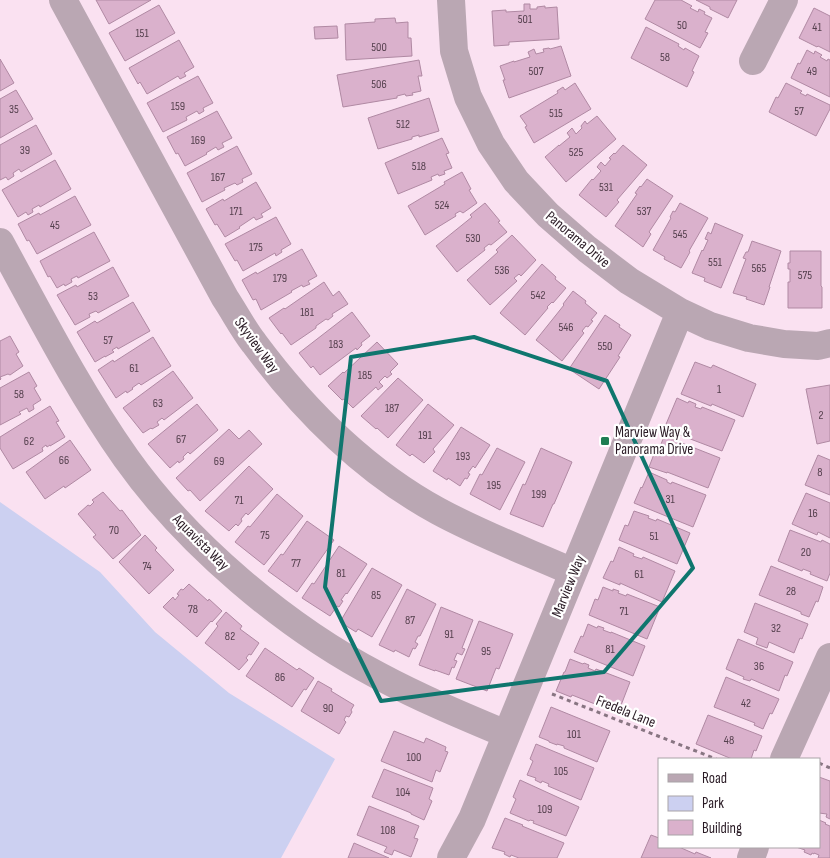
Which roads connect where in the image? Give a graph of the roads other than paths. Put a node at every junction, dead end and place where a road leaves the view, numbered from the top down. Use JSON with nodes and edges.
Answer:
{"nodes":[{"id":1,"x":63,"y":0,"type":"edge"},
{"id":2,"x":451,"y":0,"type":"edge"},
{"id":3,"x":784,"y":0,"type":"edge"},
{"id":4,"x":753,"y":61,"type":"dead end"},
{"id":5,"x":0,"y":242,"type":"edge"},
{"id":6,"x":680,"y":312,"type":"junction"},
{"id":7,"x":830,"y":343,"type":"edge"},
{"id":8,"x":574,"y":572,"type":"junction"},
{"id":9,"x":830,"y":657,"type":"edge"},
{"id":10,"x":506,"y":734,"type":"junction"},
{"id":11,"x":784,"y":758,"type":"edge"},
{"id":12,"x":452,"y":858,"type":"edge"}],
"edges":[{"from":1,"to":8,"type":"street","name":"Skyview Way"},
{"from":2,"to":6,"type":"street","name":"Panorama Drive"},
{"from":3,"to":4,"type":"street"},
{"from":5,"to":10,"type":"street","name":"Aquavista Way"},
{"from":6,"to":7,"type":"street","name":"Panorama Drive"},
{"from":6,"to":8,"type":"street","name":"Marview Way"},
{"from":8,"to":10,"type":"street","name":"Marview Way"},
{"from":9,"to":11,"type":"street"},
{"from":10,"to":12,"type":"street","name":"Marview Way"}]}
